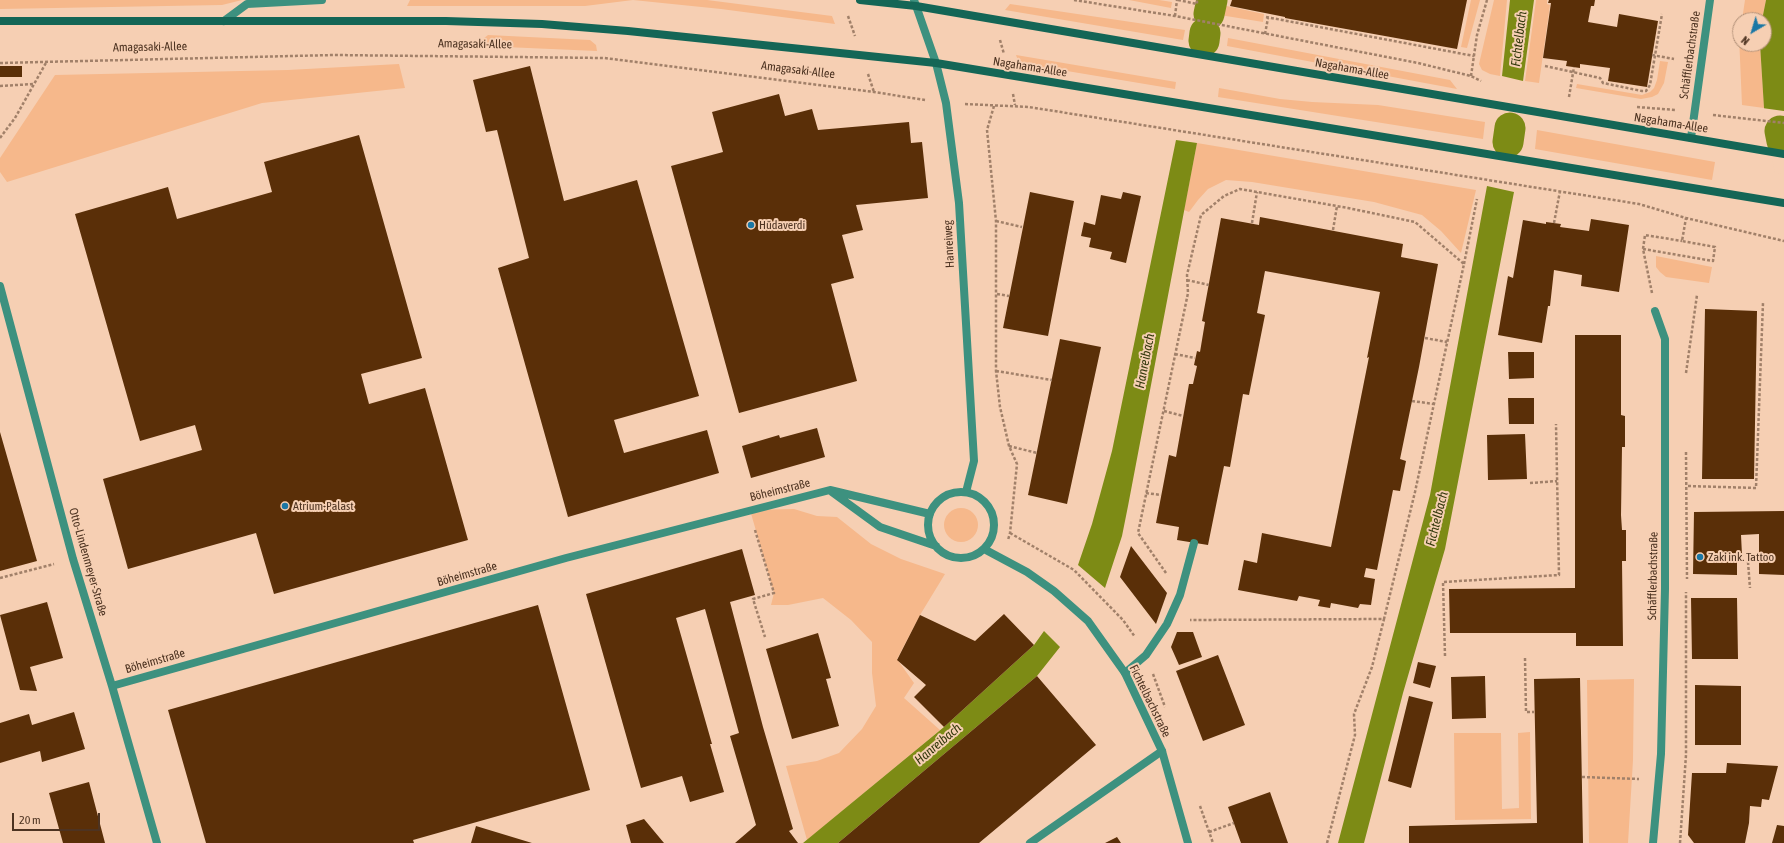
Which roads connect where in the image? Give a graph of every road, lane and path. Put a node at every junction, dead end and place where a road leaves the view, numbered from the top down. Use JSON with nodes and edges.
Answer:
{"nodes":[{"id":1,"x":322,"y":0,"type":"edge"},
{"id":2,"x":860,"y":0,"type":"edge"},
{"id":3,"x":1074,"y":0,"type":"edge"},
{"id":4,"x":1177,"y":0,"type":"edge"},
{"id":5,"x":1197,"y":0,"type":"edge"},
{"id":6,"x":1487,"y":0,"type":"edge"},
{"id":7,"x":1710,"y":0,"type":"edge"},
{"id":8,"x":915,"y":3,"type":"edge"},
{"id":9,"x":1662,"y":14,"type":"dead end"},
{"id":10,"x":1175,"y":16,"type":"junction"},
{"id":11,"x":0,"y":21,"type":"edge"},
{"id":12,"x":224,"y":21,"type":"junction"},
{"id":13,"x":1265,"y":34,"type":"junction"},
{"id":14,"x":1653,"y":55,"type":"junction"},
{"id":15,"x":1474,"y":56,"type":"junction"},
{"id":16,"x":1674,"y":59,"type":"dead end"},
{"id":17,"x":47,"y":61,"type":"junction"},
{"id":18,"x":0,"y":63,"type":"edge"},
{"id":19,"x":936,"y":64,"type":"junction"},
{"id":20,"x":1545,"y":66,"type":"dead end"},
{"id":21,"x":1574,"y":67,"type":"dead end"},
{"id":22,"x":1573,"y":72,"type":"junction"},
{"id":23,"x":1471,"y":76,"type":"junction"},
{"id":24,"x":1483,"y":82,"type":"dead end"},
{"id":25,"x":34,"y":84,"type":"junction"},
{"id":26,"x":0,"y":86,"type":"edge"},
{"id":27,"x":1562,"y":96,"type":"dead end"},
{"id":28,"x":1569,"y":97,"type":"junction"},
{"id":29,"x":1577,"y":98,"type":"dead end"},
{"id":30,"x":946,"y":103,"type":"junction"},
{"id":31,"x":994,"y":106,"type":"junction"},
{"id":32,"x":1630,"y":106,"type":"dead end"},
{"id":33,"x":1694,"y":113,"type":"junction"},
{"id":34,"x":1784,"y":123,"type":"edge"},
{"id":35,"x":0,"y":138,"type":"edge"},
{"id":36,"x":1691,"y":138,"type":"junction"},
{"id":37,"x":1784,"y":154,"type":"edge"},
{"id":38,"x":1560,"y":191,"type":"junction"},
{"id":39,"x":1257,"y":192,"type":"junction"},
{"id":40,"x":1477,"y":199,"type":"dead end"},
{"id":41,"x":1784,"y":203,"type":"edge"},
{"id":42,"x":1337,"y":206,"type":"junction"},
{"id":43,"x":1686,"y":218,"type":"junction"},
{"id":44,"x":996,"y":221,"type":"junction"},
{"id":45,"x":1252,"y":223,"type":"dead end"},
{"id":46,"x":1554,"y":223,"type":"dead end"},
{"id":47,"x":1022,"y":227,"type":"dead end"},
{"id":48,"x":1333,"y":230,"type":"dead end"},
{"id":49,"x":1682,"y":241,"type":"junction"},
{"id":50,"x":1784,"y":241,"type":"edge"},
{"id":51,"x":1643,"y":249,"type":"junction"},
{"id":52,"x":1464,"y":264,"type":"junction"},
{"id":53,"x":1187,"y":280,"type":"junction"},
{"id":54,"x":1209,"y":285,"type":"dead end"},
{"id":55,"x":0,"y":286,"type":"edge"},
{"id":56,"x":997,"y":294,"type":"junction"},
{"id":57,"x":1697,"y":295,"type":"dead end"},
{"id":58,"x":1009,"y":296,"type":"dead end"},
{"id":59,"x":1763,"y":303,"type":"dead end"},
{"id":60,"x":1655,"y":311,"type":"joint"},
{"id":61,"x":1425,"y":338,"type":"dead end"},
{"id":62,"x":1447,"y":342,"type":"junction"},
{"id":63,"x":1176,"y":354,"type":"junction"},
{"id":64,"x":1195,"y":358,"type":"dead end"},
{"id":65,"x":996,"y":371,"type":"junction"},
{"id":66,"x":1052,"y":380,"type":"dead end"},
{"id":67,"x":1685,"y":380,"type":"dead end"},
{"id":68,"x":1412,"y":401,"type":"dead end"},
{"id":69,"x":1434,"y":404,"type":"junction"},
{"id":70,"x":1164,"y":411,"type":"junction"},
{"id":71,"x":1183,"y":416,"type":"dead end"},
{"id":72,"x":1556,"y":424,"type":"dead end"},
{"id":73,"x":1009,"y":446,"type":"junction"},
{"id":74,"x":1686,"y":448,"type":"dead end"},
{"id":75,"x":1038,"y":453,"type":"dead end"},
{"id":76,"x":1557,"y":481,"type":"junction"},
{"id":77,"x":1530,"y":483,"type":"dead end"},
{"id":78,"x":1688,"y":486,"type":"junction"},
{"id":79,"x":830,"y":490,"type":"junction"},
{"id":80,"x":966,"y":492,"type":"junction"},
{"id":81,"x":1146,"y":493,"type":"junction"},
{"id":82,"x":1161,"y":495,"type":"dead end"},
{"id":83,"x":750,"y":510,"type":"junction"},
{"id":84,"x":930,"y":514,"type":"junction"},
{"id":85,"x":1194,"y":543,"type":"dead end"},
{"id":86,"x":936,"y":546,"type":"junction"},
{"id":87,"x":984,"y":549,"type":"junction"},
{"id":88,"x":73,"y":558,"type":"junction"},
{"id":89,"x":1002,"y":558,"type":"junction"},
{"id":90,"x":1748,"y":562,"type":"dead end"},
{"id":91,"x":0,"y":578,"type":"edge"},
{"id":92,"x":1686,"y":581,"type":"dead end"},
{"id":93,"x":1750,"y":588,"type":"dead end"},
{"id":94,"x":1686,"y":589,"type":"dead end"},
{"id":95,"x":1180,"y":595,"type":"junction"},
{"id":96,"x":1384,"y":619,"type":"junction"},
{"id":97,"x":1167,"y":624,"type":"junction"},
{"id":98,"x":765,"y":637,"type":"dead end"},
{"id":99,"x":1445,"y":656,"type":"dead end"},
{"id":100,"x":1525,"y":658,"type":"dead end"},
{"id":101,"x":1124,"y":672,"type":"junction"},
{"id":102,"x":112,"y":686,"type":"junction"},
{"id":103,"x":1534,"y":712,"type":"dead end"},
{"id":104,"x":1162,"y":751,"type":"junction"},
{"id":105,"x":1582,"y":777,"type":"dead end"},
{"id":106,"x":1658,"y":780,"type":"junction"},
{"id":107,"x":1234,"y":823,"type":"dead end"},
{"id":108,"x":1209,"y":832,"type":"dead end"},
{"id":109,"x":157,"y":843,"type":"edge"},
{"id":110,"x":1030,"y":843,"type":"edge"},
{"id":111,"x":1188,"y":843,"type":"edge"},
{"id":112,"x":1327,"y":843,"type":"edge"},
{"id":113,"x":1653,"y":843,"type":"edge"},
{"id":114,"x":1680,"y":843,"type":"edge"}],
"edges":[{"from":1,"to":12,"type":"street"},
{"from":2,"to":8,"type":"main road"},
{"from":3,"to":10,"type":"path","name":"Nagahama-Allee"},
{"from":4,"to":5,"type":"path"},
{"from":4,"to":10,"type":"path"},
{"from":6,"to":15,"type":"path"},
{"from":7,"to":33,"type":"street","name":"Schäfflerbachstraße"},
{"from":8,"to":19,"type":"street","name":"Hanreiweg"},
{"from":8,"to":36,"type":"main road","name":"Nagahama-Allee"},
{"from":9,"to":14,"type":"path"},
{"from":10,"to":13,"type":"path","name":"Nagahama-Allee"},
{"from":11,"to":12,"type":"main road","name":"Amagasaki-Allee"},
{"from":12,"to":19,"type":"main road","name":"Amagasaki-Allee"},
{"from":13,"to":15,"type":"path"},
{"from":13,"to":23,"type":"path","name":"Nagahama-Allee"},
{"from":14,"to":16,"type":"path"},
{"from":14,"to":22,"type":"path"},
{"from":15,"to":23,"type":"path"},
{"from":17,"to":18,"type":"path","name":"Amagasaki-Allee"},
{"from":17,"to":25,"type":"path"},
{"from":17,"to":30,"type":"path","name":"Amagasaki-Allee"},
{"from":19,"to":30,"type":"street","name":"Hanreiweg"},
{"from":19,"to":41,"type":"main road","name":"Nagahama-Allee"},
{"from":20,"to":22,"type":"path"},
{"from":21,"to":22,"type":"path"},
{"from":22,"to":28,"type":"path"},
{"from":23,"to":24,"type":"path","name":"Nagahama-Allee"},
{"from":25,"to":26,"type":"path"},
{"from":25,"to":35,"type":"path"},
{"from":27,"to":28,"type":"path"},
{"from":28,"to":29,"type":"path"},
{"from":30,"to":31,"type":"path"},
{"from":30,"to":80,"type":"street","name":"Hanreiweg"},
{"from":31,"to":38,"type":"path"},
{"from":31,"to":44,"type":"path"},
{"from":32,"to":33,"type":"path","name":"Nagahama-Allee"},
{"from":33,"to":34,"type":"path","name":"Nagahama-Allee"},
{"from":33,"to":36,"type":"street","name":"Schäfflerbachstraße"},
{"from":36,"to":37,"type":"main road","name":"Nagahama-Allee"},
{"from":38,"to":43,"type":"path"},
{"from":38,"to":46,"type":"path"},
{"from":39,"to":42,"type":"path"},
{"from":39,"to":45,"type":"path"},
{"from":39,"to":53,"type":"path"},
{"from":40,"to":52,"type":"path"},
{"from":42,"to":48,"type":"path"},
{"from":42,"to":52,"type":"path"},
{"from":43,"to":49,"type":"path"},
{"from":43,"to":50,"type":"path"},
{"from":44,"to":47,"type":"path"},
{"from":44,"to":56,"type":"path"},
{"from":49,"to":51,"type":"path"},
{"from":49,"to":51,"type":"path"},
{"from":51,"to":60,"type":"path"},
{"from":52,"to":62,"type":"path"},
{"from":53,"to":54,"type":"path"},
{"from":53,"to":63,"type":"path"},
{"from":55,"to":88,"type":"street","name":"Otto-Lindenmeyer-Straße"},
{"from":56,"to":58,"type":"path"},
{"from":56,"to":65,"type":"path"},
{"from":57,"to":67,"type":"path"},
{"from":59,"to":78,"type":"path"},
{"from":60,"to":106,"type":"street","name":"Schäfflerbachstraße"},
{"from":61,"to":62,"type":"path"},
{"from":62,"to":69,"type":"path"},
{"from":63,"to":64,"type":"path"},
{"from":63,"to":70,"type":"path"},
{"from":65,"to":66,"type":"path"},
{"from":65,"to":73,"type":"path"},
{"from":68,"to":69,"type":"path"},
{"from":69,"to":96,"type":"path"},
{"from":70,"to":71,"type":"path"},
{"from":70,"to":81,"type":"path"},
{"from":72,"to":76,"type":"path"},
{"from":73,"to":75,"type":"path"},
{"from":73,"to":89,"type":"path"},
{"from":74,"to":78,"type":"path"},
{"from":76,"to":77,"type":"path"},
{"from":76,"to":99,"type":"path"},
{"from":78,"to":92,"type":"path"},
{"from":79,"to":83,"type":"street","name":"Böheimstraße"},
{"from":79,"to":84,"type":"street","name":"Böheimstraße"},
{"from":79,"to":86,"type":"street"},
{"from":80,"to":84,"type":"street"},
{"from":80,"to":87,"type":"street"},
{"from":81,"to":82,"type":"path"},
{"from":81,"to":95,"type":"path"},
{"from":83,"to":98,"type":"path"},
{"from":83,"to":102,"type":"street","name":"Böheimstraße"},
{"from":84,"to":86,"type":"street"},
{"from":85,"to":95,"type":"street"},
{"from":86,"to":87,"type":"street"},
{"from":87,"to":89,"type":"street"},
{"from":88,"to":91,"type":"path"},
{"from":88,"to":102,"type":"street","name":"Otto-Lindenmeyer-Straße"},
{"from":89,"to":101,"type":"street","name":"Fichtelbachstraße"},
{"from":90,"to":93,"type":"path"},
{"from":94,"to":114,"type":"path"},
{"from":95,"to":97,"type":"street"},
{"from":96,"to":97,"type":"path"},
{"from":96,"to":112,"type":"path"},
{"from":97,"to":101,"type":"street"},
{"from":100,"to":103,"type":"path"},
{"from":101,"to":104,"type":"street","name":"Fichtelbachstraße"},
{"from":102,"to":109,"type":"street","name":"Otto-Lindenmeyer-Straße"},
{"from":104,"to":110,"type":"street"},
{"from":104,"to":111,"type":"street","name":"Fichtelbachstraße"},
{"from":105,"to":106,"type":"path"},
{"from":106,"to":113,"type":"street","name":"Schäfflerbachstraße"},
{"from":107,"to":108,"type":"path"}]}
